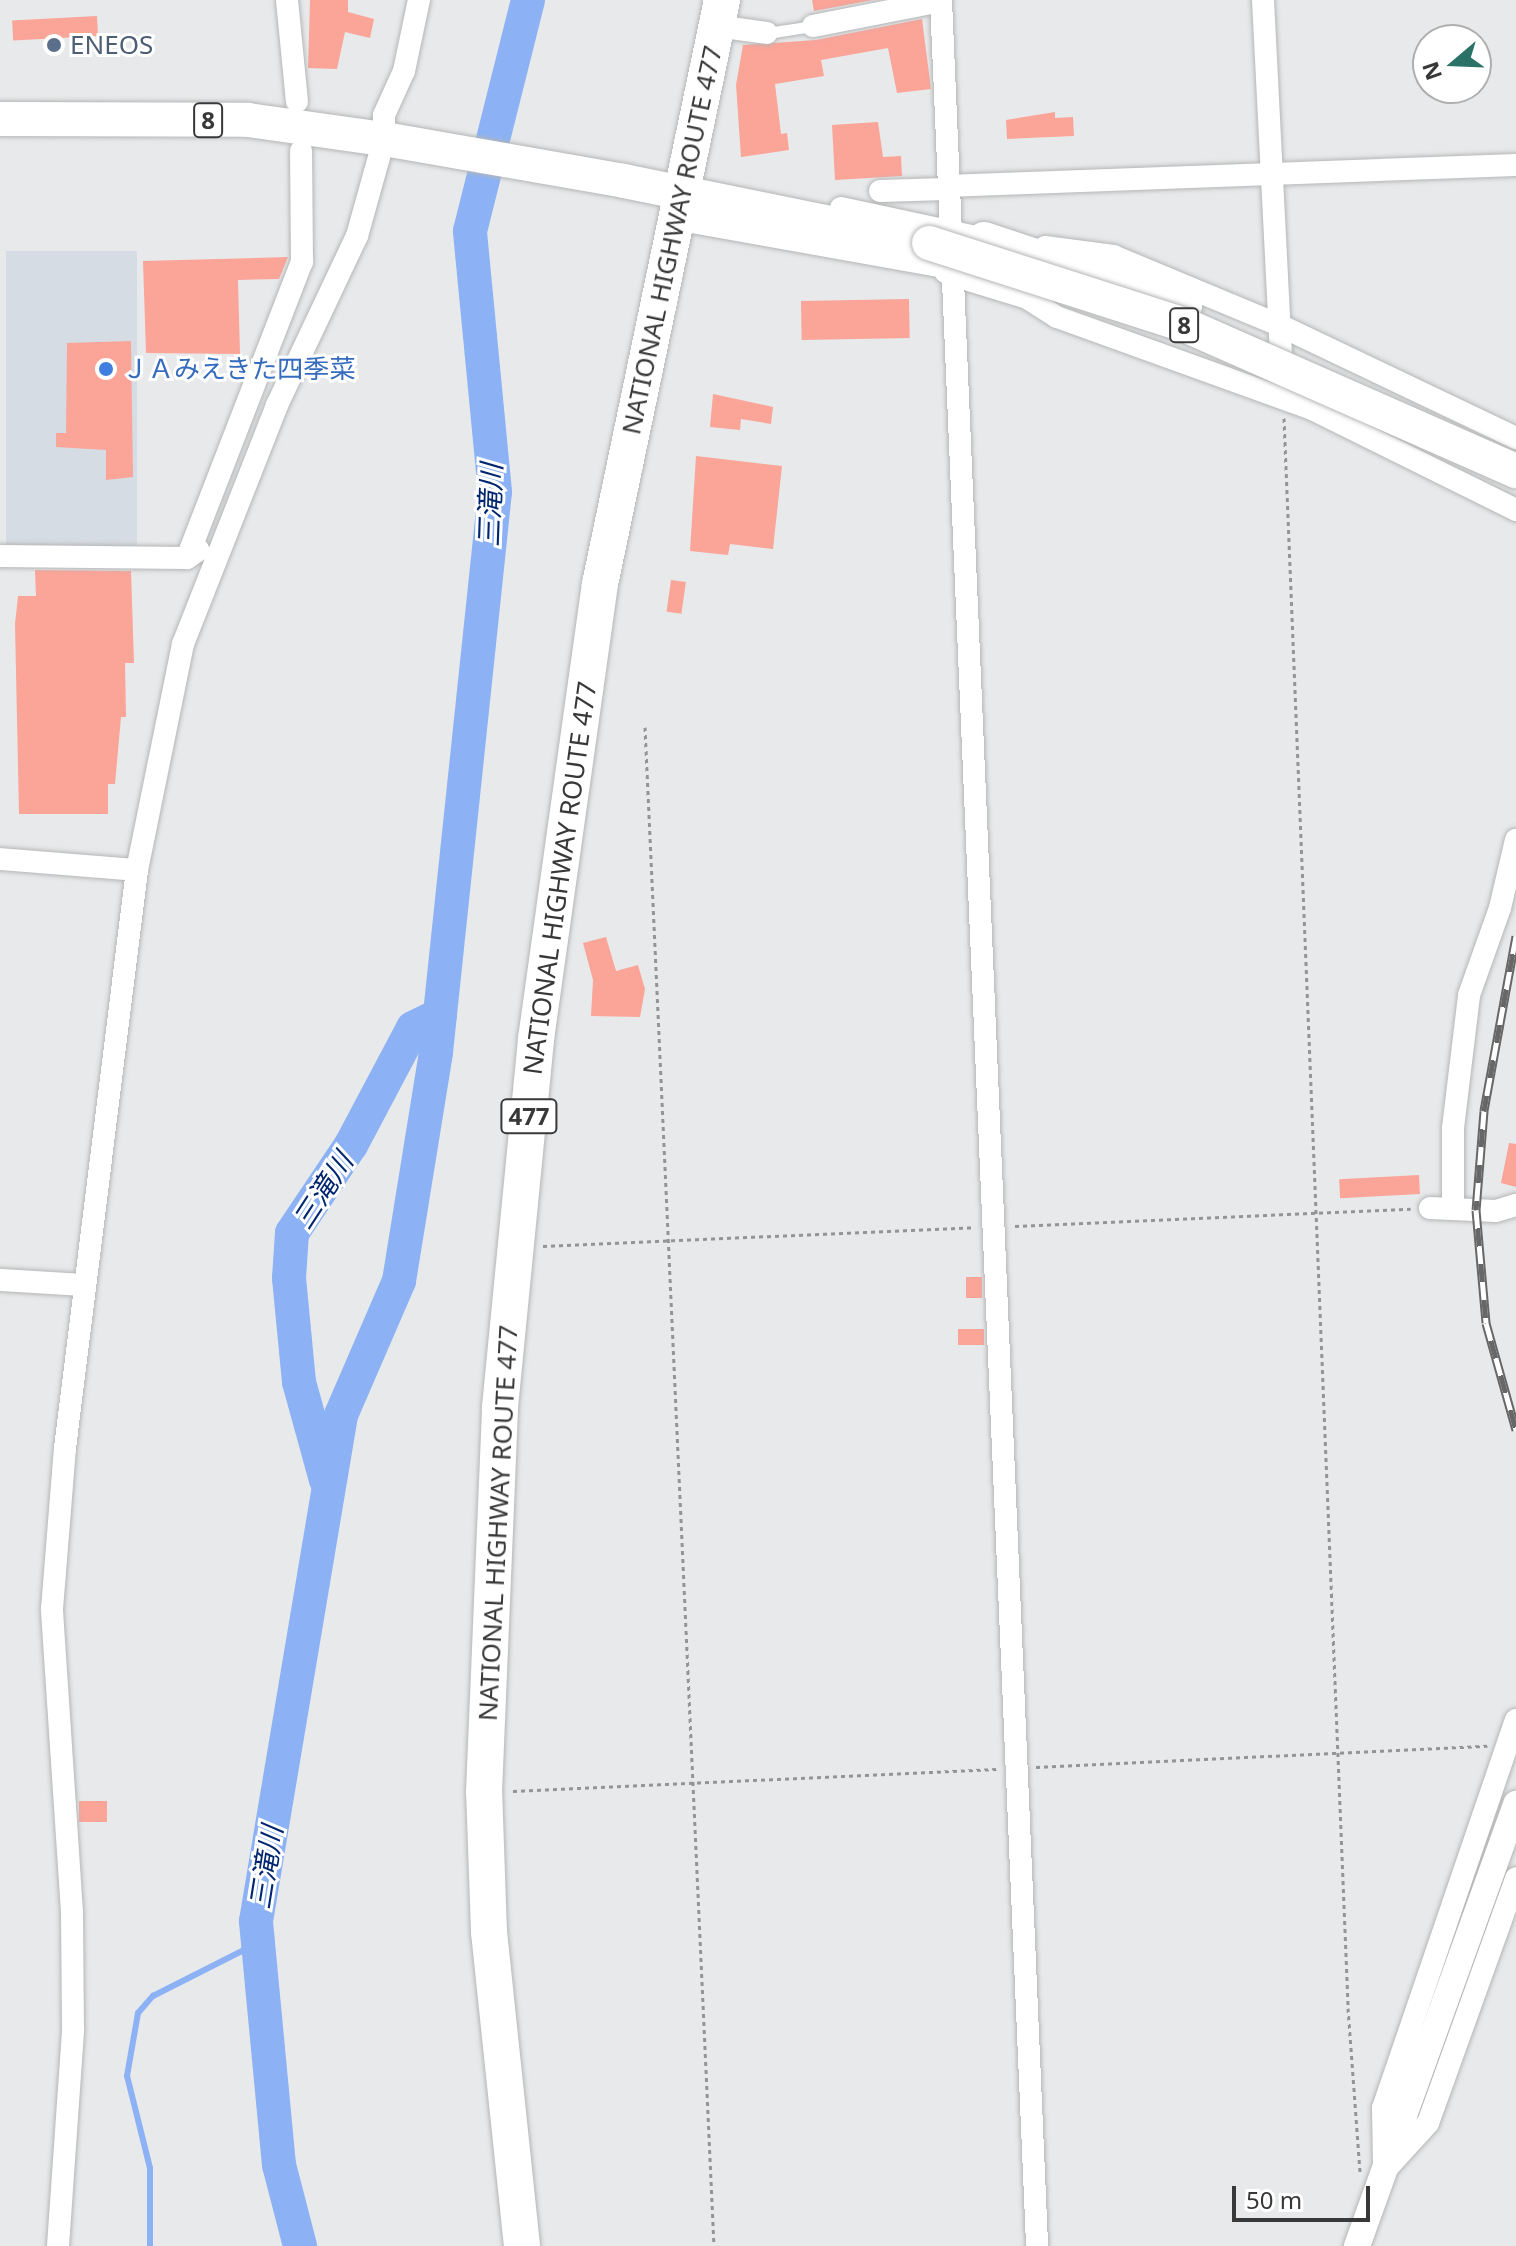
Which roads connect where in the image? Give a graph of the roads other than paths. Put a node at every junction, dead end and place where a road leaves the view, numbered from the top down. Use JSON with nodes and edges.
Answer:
{"nodes":[{"id":1,"x":287,"y":0,"type":"edge"},
{"id":2,"x":419,"y":0,"type":"edge"},
{"id":3,"x":1263,"y":0,"type":"edge"},
{"id":4,"x":941,"y":1,"type":"edge"},
{"id":5,"x":719,"y":13,"type":"edge"},
{"id":6,"x":813,"y":26,"type":"joint"},
{"id":7,"x":767,"y":33,"type":"joint"},
{"id":8,"x":297,"y":102,"type":"dead end"},
{"id":9,"x":0,"y":119,"type":"edge"},
{"id":10,"x":399,"y":141,"type":"junction"},
{"id":11,"x":301,"y":151,"type":"dead end"},
{"id":12,"x":1516,"y":165,"type":"edge"},
{"id":13,"x":1270,"y":173,"type":"junction"},
{"id":14,"x":946,"y":187,"type":"junction"},
{"id":15,"x":880,"y":191,"type":"dead end"},
{"id":16,"x":679,"y":196,"type":"junction"},
{"id":17,"x":984,"y":239,"type":"junction"},
{"id":18,"x":943,"y":247,"type":"junction"},
{"id":19,"x":1010,"y":287,"type":"junction"},
{"id":20,"x":1179,"y":322,"type":"junction"},
{"id":21,"x":1279,"y":325,"type":"junction"},
{"id":22,"x":1283,"y":399,"type":"junction"},
{"id":23,"x":1471,"y":417,"type":"junction"},
{"id":24,"x":1432,"y":430,"type":"junction"},
{"id":25,"x":1516,"y":438,"type":"edge"},
{"id":26,"x":263,"y":439,"type":"junction"},
{"id":27,"x":1516,"y":471,"type":"edge"},
{"id":28,"x":1444,"y":475,"type":"junction"},
{"id":29,"x":1516,"y":510,"type":"edge"},
{"id":30,"x":0,"y":556,"type":"edge"},
{"id":31,"x":187,"y":558,"type":"junction"},
{"id":32,"x":1516,"y":840,"type":"edge"},
{"id":33,"x":0,"y":859,"type":"edge"},
{"id":34,"x":137,"y":870,"type":"junction"},
{"id":35,"x":1516,"y":1205,"type":"edge"},
{"id":36,"x":1430,"y":1208,"type":"road end"},
{"id":37,"x":1453,"y":1209,"type":"junction"},
{"id":38,"x":0,"y":1280,"type":"edge"},
{"id":39,"x":85,"y":1285,"type":"junction"},
{"id":40,"x":1516,"y":1720,"type":"edge"},
{"id":41,"x":1516,"y":1804,"type":"edge"},
{"id":42,"x":1516,"y":1878,"type":"edge"},
{"id":43,"x":1384,"y":2171,"type":"junction"},
{"id":44,"x":58,"y":2246,"type":"edge"},
{"id":45,"x":522,"y":2246,"type":"edge"},
{"id":46,"x":1037,"y":2246,"type":"edge"},
{"id":47,"x":1357,"y":2246,"type":"edge"}],
"edges":[{"from":1,"to":8,"type":"street"},
{"from":2,"to":10,"type":"street"},
{"from":3,"to":13,"type":"street"},
{"from":4,"to":6,"type":"street"},
{"from":4,"to":14,"type":"street"},
{"from":5,"to":7,"type":"street"},
{"from":5,"to":16,"type":"highway","name":"NATIONAL HIGHWAY ROUTE 477","number":"477"},
{"from":6,"to":7,"type":"lane"},
{"from":9,"to":10,"type":"main road","number":"8"},
{"from":10,"to":16,"type":"main road","number":"8"},
{"from":10,"to":26,"type":"street"},
{"from":11,"to":31,"type":"street"},
{"from":12,"to":13,"type":"street"},
{"from":13,"to":14,"type":"street"},
{"from":13,"to":21,"type":"street"},
{"from":14,"to":15,"type":"street"},
{"from":14,"to":18,"type":"street"},
{"from":16,"to":18,"type":"main road","number":"8"},
{"from":16,"to":45,"type":"highway","name":"NATIONAL HIGHWAY ROUTE 477","number":"477"},
{"from":17,"to":18,"type":"street"},
{"from":17,"to":20,"type":"main road","number":"8"},
{"from":17,"to":21,"type":"street"},
{"from":18,"to":19,"type":"main road","number":"8"},
{"from":18,"to":24,"type":"main road","number":"8","bridge":true},
{"from":18,"to":46,"type":"street"},
{"from":19,"to":20,"type":"main road","number":"8"},
{"from":19,"to":22,"type":"street"},
{"from":20,"to":24,"type":"main road","number":"8"},
{"from":21,"to":22,"type":"street"},
{"from":21,"to":23,"type":"street"},
{"from":22,"to":28,"type":"street"},
{"from":23,"to":25,"type":"street"},
{"from":23,"to":28,"type":"street"},
{"from":24,"to":27,"type":"main road","number":"8","bridge":true},
{"from":26,"to":31,"type":"street"},
{"from":26,"to":34,"type":"street"},
{"from":28,"to":29,"type":"street"},
{"from":30,"to":31,"type":"street"},
{"from":32,"to":37,"type":"street"},
{"from":33,"to":34,"type":"street"},
{"from":34,"to":39,"type":"street"},
{"from":35,"to":37,"type":"street"},
{"from":36,"to":37,"type":"street"},
{"from":38,"to":39,"type":"street"},
{"from":39,"to":44,"type":"street"},
{"from":40,"to":43,"type":"street"},
{"from":41,"to":43,"type":"street"},
{"from":42,"to":43,"type":"street"},
{"from":43,"to":47,"type":"street"}]}
